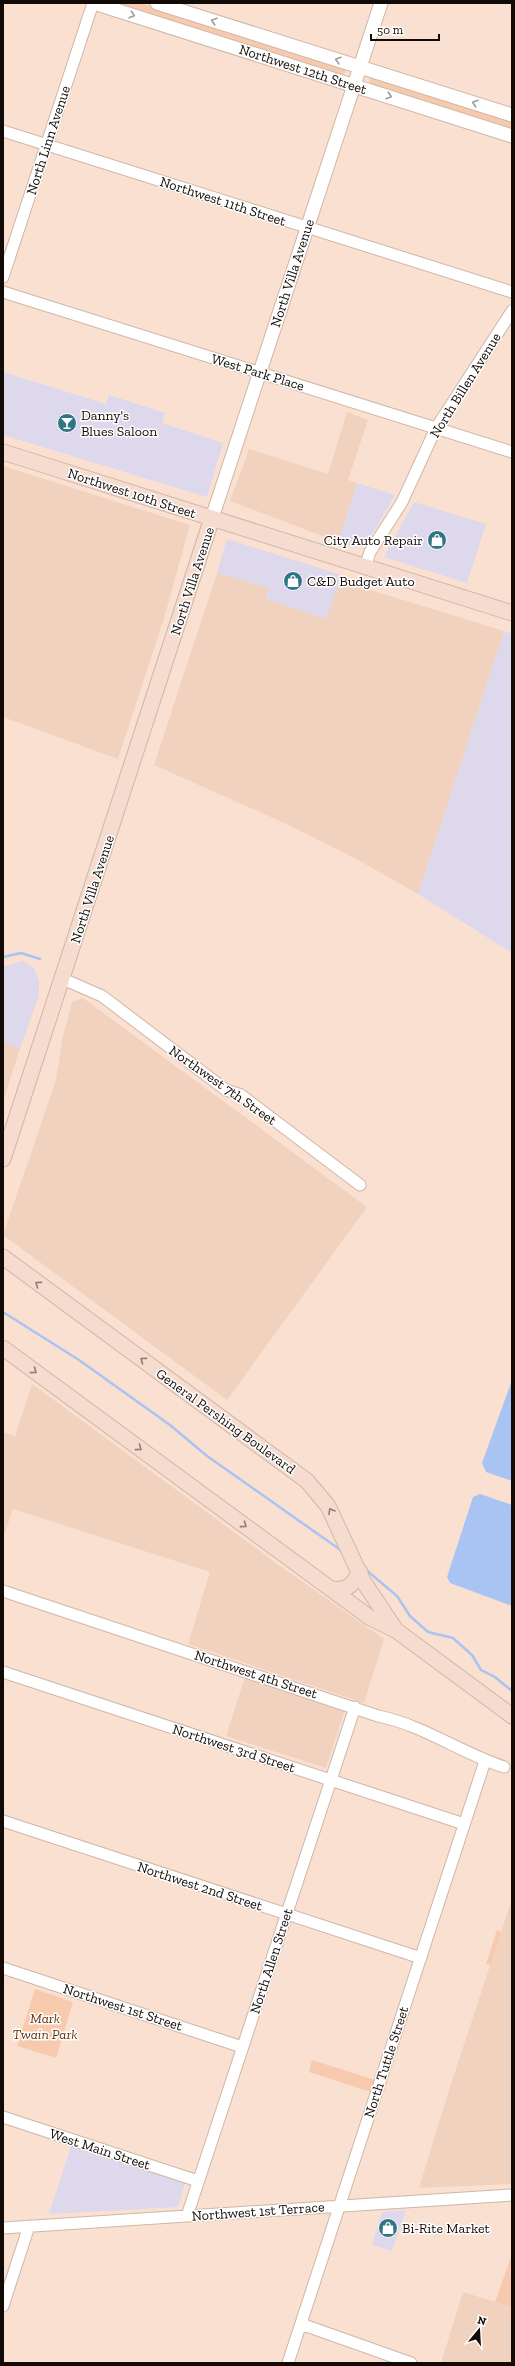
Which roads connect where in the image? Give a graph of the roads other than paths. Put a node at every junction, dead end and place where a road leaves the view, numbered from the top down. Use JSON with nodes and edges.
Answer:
{"nodes":[{"id":1,"x":94,"y":3,"type":"edge"},
{"id":2,"x":157,"y":3,"type":"edge"},
{"id":3,"x":382,"y":3,"type":"edge"},
{"id":4,"x":360,"y":67,"type":"junction"},
{"id":5,"x":354,"y":85,"type":"junction"},
{"id":6,"x":512,"y":115,"type":"edge"},
{"id":7,"x":3,"y":131,"type":"edge"},
{"id":8,"x":512,"y":136,"type":"edge"},
{"id":9,"x":46,"y":145,"type":"junction"},
{"id":10,"x":307,"y":228,"type":"junction"},
{"id":11,"x":3,"y":276,"type":"edge"},
{"id":12,"x":3,"y":292,"type":"edge"},
{"id":13,"x":512,"y":292,"type":"edge"},
{"id":14,"x":512,"y":311,"type":"edge"},
{"id":15,"x":260,"y":373,"type":"junction"},
{"id":16,"x":436,"y":428,"type":"junction"},
{"id":17,"x":3,"y":452,"type":"edge"},
{"id":18,"x":512,"y":452,"type":"edge"},
{"id":19,"x":212,"y":518,"type":"junction"},
{"id":20,"x":366,"y":567,"type":"junction"},
{"id":21,"x":512,"y":613,"type":"edge"},
{"id":22,"x":63,"y":978,"type":"junction"},
{"id":23,"x":3,"y":1159,"type":"edge"},
{"id":24,"x":360,"y":1185,"type":"dead end"},
{"id":25,"x":3,"y":1258,"type":"edge"},
{"id":26,"x":3,"y":1348,"type":"edge"},
{"id":27,"x":360,"y":1572,"type":"junction"},
{"id":28,"x":331,"y":1589,"type":"junction"},
{"id":29,"x":3,"y":1591,"type":"edge"},
{"id":30,"x":397,"y":1632,"type":"junction"},
{"id":31,"x":3,"y":1672,"type":"edge"},
{"id":32,"x":355,"y":1707,"type":"junction"},
{"id":33,"x":512,"y":1716,"type":"edge"},
{"id":34,"x":486,"y":1761,"type":"junction"},
{"id":35,"x":504,"y":1767,"type":"dead end"},
{"id":36,"x":331,"y":1780,"type":"junction"},
{"id":37,"x":3,"y":1821,"type":"edge"},
{"id":38,"x":464,"y":1824,"type":"junction"},
{"id":39,"x":286,"y":1914,"type":"junction"},
{"id":40,"x":421,"y":1958,"type":"junction"},
{"id":41,"x":3,"y":1968,"type":"edge"},
{"id":42,"x":242,"y":2047,"type":"junction"},
{"id":43,"x":3,"y":2117,"type":"edge"},
{"id":44,"x":198,"y":2181,"type":"junction"},
{"id":45,"x":512,"y":2194,"type":"edge"},
{"id":46,"x":339,"y":2206,"type":"junction"},
{"id":47,"x":187,"y":2216,"type":"junction"},
{"id":48,"x":29,"y":2226,"type":"junction"},
{"id":49,"x":3,"y":2228,"type":"edge"},
{"id":50,"x":3,"y":2306,"type":"edge"},
{"id":51,"x":301,"y":2324,"type":"junction"},
{"id":52,"x":288,"y":2363,"type":"edge"},
{"id":53,"x":411,"y":2363,"type":"edge"}],
"edges":[{"from":1,"to":5,"type":"street","name":"Northwest 12th Street","one_way":true},
{"from":1,"to":9,"type":"street","name":"North Linn Avenue"},
{"from":4,"to":2,"type":"street","name":"Northwest 12th Street","one_way":true},
{"from":3,"to":4,"type":"street","name":"North Villa Avenue"},
{"from":4,"to":5,"type":"street","name":"North Villa Avenue"},
{"from":6,"to":4,"type":"street","name":"Northwest 12th Street","one_way":true},
{"from":5,"to":8,"type":"street","name":"Northwest 12th Street","one_way":true},
{"from":5,"to":10,"type":"street","name":"North Villa Avenue"},
{"from":7,"to":9,"type":"street","name":"Northwest 11th Street"},
{"from":9,"to":10,"type":"street","name":"Northwest 11th Street"},
{"from":9,"to":11,"type":"street","name":"North Linn Avenue"},
{"from":10,"to":13,"type":"street","name":"Northwest 11th Street"},
{"from":10,"to":15,"type":"street","name":"North Villa Avenue"},
{"from":12,"to":15,"type":"street","name":"West Park Place"},
{"from":14,"to":16,"type":"street","name":"North Billen Avenue"},
{"from":15,"to":16,"type":"street","name":"West Park Place"},
{"from":15,"to":19,"type":"street","name":"North Villa Avenue"},
{"from":16,"to":18,"type":"street","name":"West Park Place"},
{"from":16,"to":20,"type":"street","name":"North Billen Avenue"},
{"from":17,"to":19,"type":"main road","name":"Northwest 10th Street"},
{"from":19,"to":20,"type":"main road","name":"Northwest 10th Street"},
{"from":19,"to":22,"type":"main road","name":"North Villa Avenue"},
{"from":20,"to":21,"type":"main road","name":"Northwest 10th Street"},
{"from":22,"to":23,"type":"main road","name":"North Villa Avenue"},
{"from":22,"to":24,"type":"street","name":"Northwest 7th Street"},
{"from":27,"to":25,"type":"main road","name":"General Pershing Boulevard","one_way":true},
{"from":26,"to":28,"type":"main road","name":"General Pershing Boulevard","one_way":true},
{"from":27,"to":28,"type":"main road"},
{"from":27,"to":30,"type":"main road","name":"General Pershing Boulevard"},
{"from":28,"to":30,"type":"main road","name":"General Pershing Boulevard"},
{"from":29,"to":32,"type":"street","name":"Northwest 4th Street"},
{"from":30,"to":33,"type":"main road","name":"General Pershing Boulevard"},
{"from":31,"to":36,"type":"street","name":"Northwest 3rd Street"},
{"from":32,"to":34,"type":"street","name":"Northwest 4th Street"},
{"from":32,"to":36,"type":"street","name":"North Allen Street"},
{"from":34,"to":35,"type":"street","name":"Northwest 4th Street"},
{"from":34,"to":38,"type":"street","name":"North Tuttle Street"},
{"from":36,"to":38,"type":"street","name":"Northwest 3rd Street"},
{"from":36,"to":39,"type":"street","name":"North Allen Street"},
{"from":37,"to":39,"type":"street","name":"Northwest 2nd Street"},
{"from":38,"to":40,"type":"street","name":"North Tuttle Street"},
{"from":39,"to":40,"type":"street","name":"Northwest 2nd Street"},
{"from":39,"to":42,"type":"street","name":"North Allen Street"},
{"from":40,"to":46,"type":"street","name":"North Tuttle Street"},
{"from":41,"to":42,"type":"street","name":"Northwest 1st Street"},
{"from":42,"to":44,"type":"street","name":"North Allen Street"},
{"from":43,"to":44,"type":"street","name":"West Main Street"},
{"from":44,"to":47,"type":"street","name":"North Allen Street"},
{"from":45,"to":46,"type":"street","name":"Northwest 1st Terrace"},
{"from":46,"to":47,"type":"street","name":"Northwest 1st Terrace"},
{"from":46,"to":51,"type":"street","name":"North Tuttle Street"},
{"from":47,"to":48,"type":"street","name":"Northwest 1st Terrace"},
{"from":48,"to":49,"type":"street","name":"Northwest 1st Terrace"},
{"from":48,"to":50,"type":"street"},
{"from":51,"to":52,"type":"street","name":"North Tuttle Street"},
{"from":51,"to":53,"type":"street"}]}
